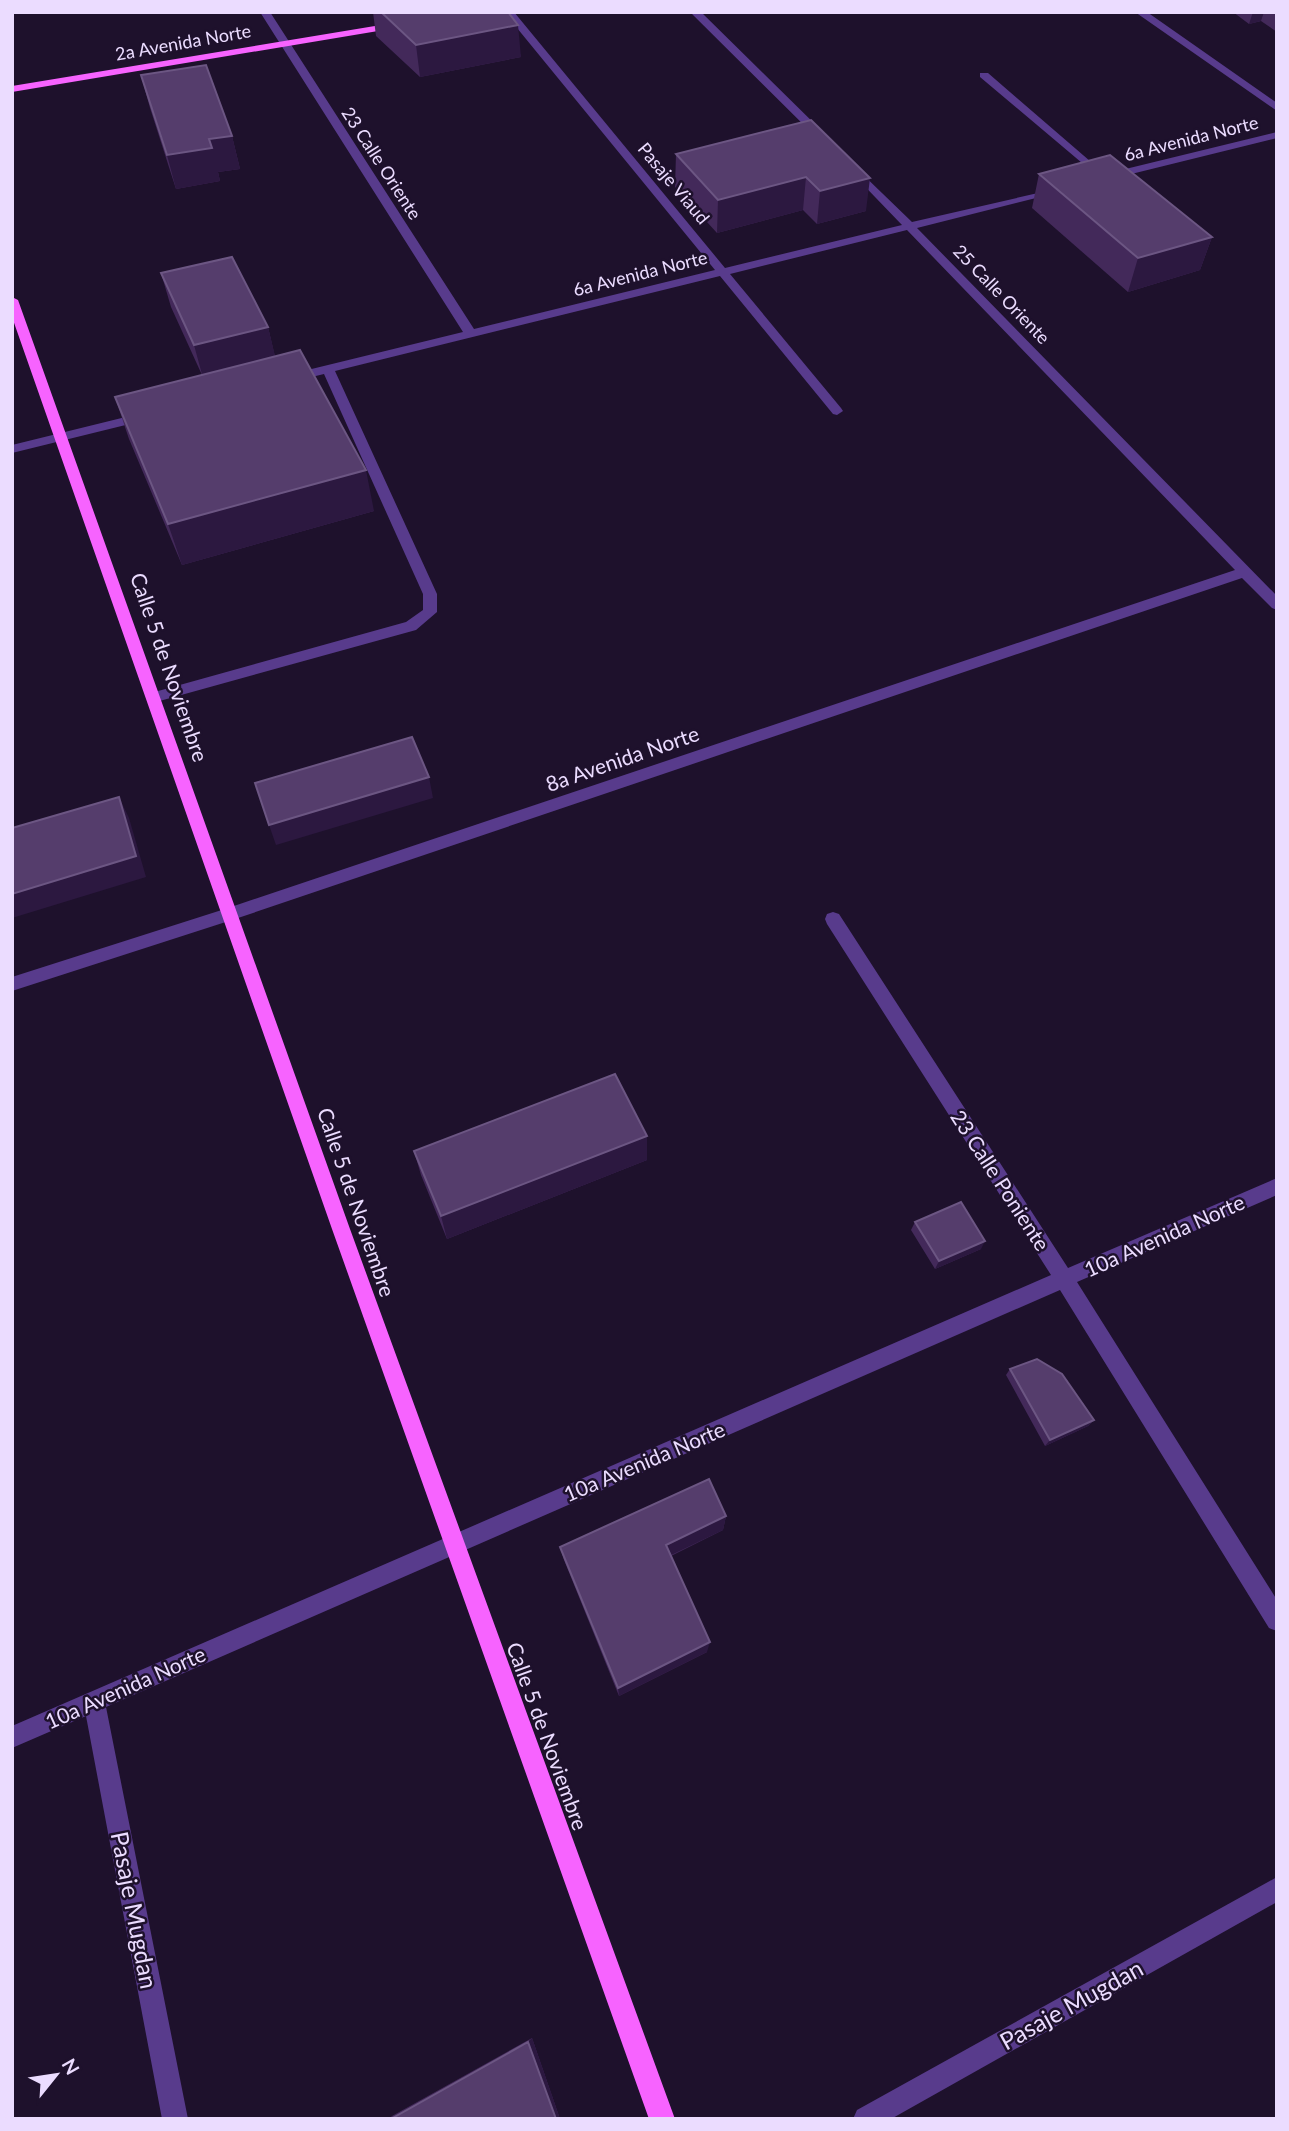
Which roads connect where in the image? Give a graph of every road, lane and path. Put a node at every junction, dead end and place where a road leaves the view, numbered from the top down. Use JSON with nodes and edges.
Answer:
{"nodes":[{"id":1,"x":265,"y":12,"type":"edge"},
{"id":2,"x":509,"y":12,"type":"edge"},
{"id":3,"x":695,"y":12,"type":"edge"},
{"id":4,"x":1140,"y":12,"type":"edge"},
{"id":5,"x":405,"y":24,"type":"edge"},
{"id":6,"x":284,"y":42,"type":"junction"},
{"id":7,"x":984,"y":75,"type":"dead end"},
{"id":8,"x":12,"y":89,"type":"edge"},
{"id":9,"x":1277,"y":108,"type":"edge"},
{"id":10,"x":1277,"y":135,"type":"edge"},
{"id":11,"x":833,"y":148,"type":"edge"},
{"id":12,"x":843,"y":158,"type":"edge"},
{"id":13,"x":1103,"y":178,"type":"junction"},
{"id":14,"x":1090,"y":181,"type":"edge"},
{"id":15,"x":1065,"y":188,"type":"edge"},
{"id":16,"x":912,"y":226,"type":"junction"},
{"id":17,"x":724,"y":270,"type":"junction"},
{"id":18,"x":12,"y":300,"type":"edge"},
{"id":19,"x":470,"y":333,"type":"junction"},
{"id":20,"x":328,"y":369,"type":"junction"},
{"id":21,"x":275,"y":382,"type":"edge"},
{"id":22,"x":837,"y":411,"type":"dead end"},
{"id":23,"x":156,"y":413,"type":"edge"},
{"id":24,"x":64,"y":437,"type":"junction"},
{"id":25,"x":12,"y":449,"type":"edge"},
{"id":26,"x":1245,"y":572,"type":"junction"},
{"id":27,"x":1277,"y":605,"type":"edge"},
{"id":28,"x":156,"y":697,"type":"junction"},
{"id":29,"x":229,"y":914,"type":"junction"},
{"id":30,"x":833,"y":919,"type":"dead end"},
{"id":31,"x":12,"y":984,"type":"edge"},
{"id":32,"x":1277,"y":1186,"type":"edge"},
{"id":33,"x":1064,"y":1279,"type":"junction"},
{"id":34,"x":452,"y":1544,"type":"junction"},
{"id":35,"x":1277,"y":1620,"type":"edge"},
{"id":36,"x":94,"y":1700,"type":"junction"},
{"id":37,"x":12,"y":1737,"type":"edge"},
{"id":38,"x":1277,"y":1889,"type":"edge"},
{"id":39,"x":175,"y":2119,"type":"edge"},
{"id":40,"x":662,"y":2119,"type":"edge"},
{"id":41,"x":866,"y":2119,"type":"edge"}],
"edges":[{"from":1,"to":6,"type":"street","name":"23 Calle Oriente"},
{"from":2,"to":17,"type":"street","name":"Pasaje Viaud"},
{"from":3,"to":11,"type":"street"},
{"from":4,"to":9,"type":"street"},
{"from":5,"to":6,"type":"main road","name":"2a Avenida Norte"},
{"from":6,"to":8,"type":"main road","name":"2a Avenida Norte"},
{"from":6,"to":19,"type":"street","name":"23 Calle Oriente"},
{"from":7,"to":13,"type":"street"},
{"from":10,"to":13,"type":"street","name":"6a Avenida Norte"},
{"from":12,"to":16,"type":"street","name":"25 Calle Oriente"},
{"from":13,"to":14,"type":"street","name":"6a Avenida Norte"},
{"from":15,"to":16,"type":"street","name":"6a Avenida Norte"},
{"from":16,"to":17,"type":"street","name":"6a Avenida Norte"},
{"from":16,"to":26,"type":"street","name":"25 Calle Oriente"},
{"from":17,"to":19,"type":"street","name":"6a Avenida Norte"},
{"from":17,"to":22,"type":"street","name":"Pasaje Viaud"},
{"from":18,"to":24,"type":"main road","name":"Calle 5 de Noviembre"},
{"from":19,"to":20,"type":"street","name":"6a Avenida Norte"},
{"from":20,"to":21,"type":"street","name":"6a Avenida Norte"},
{"from":20,"to":28,"type":"street"},
{"from":23,"to":24,"type":"street"},
{"from":24,"to":25,"type":"street"},
{"from":24,"to":28,"type":"main road","name":"Calle 5 de Noviembre"},
{"from":26,"to":27,"type":"street","name":"25 Calle Oriente"},
{"from":26,"to":29,"type":"street","name":"8a Avenida Norte"},
{"from":28,"to":29,"type":"main road","name":"Calle 5 de Noviembre"},
{"from":29,"to":31,"type":"street","name":"8a Avenida Norte"},
{"from":29,"to":34,"type":"main road","name":"Calle 5 de Noviembre"},
{"from":30,"to":33,"type":"street","name":"23 Calle Poniente"},
{"from":32,"to":33,"type":"street","name":"10a Avenida Norte"},
{"from":33,"to":34,"type":"street","name":"10a Avenida Norte"},
{"from":33,"to":35,"type":"street","name":"23 Calle Poniente"},
{"from":34,"to":36,"type":"street","name":"10a Avenida Norte"},
{"from":34,"to":40,"type":"main road","name":"Calle 5 de Noviembre"},
{"from":36,"to":37,"type":"street","name":"10a Avenida Norte"},
{"from":36,"to":39,"type":"street","name":"Pasaje Mugdan"},
{"from":38,"to":41,"type":"street","name":"Pasaje Mugdan"}]}
